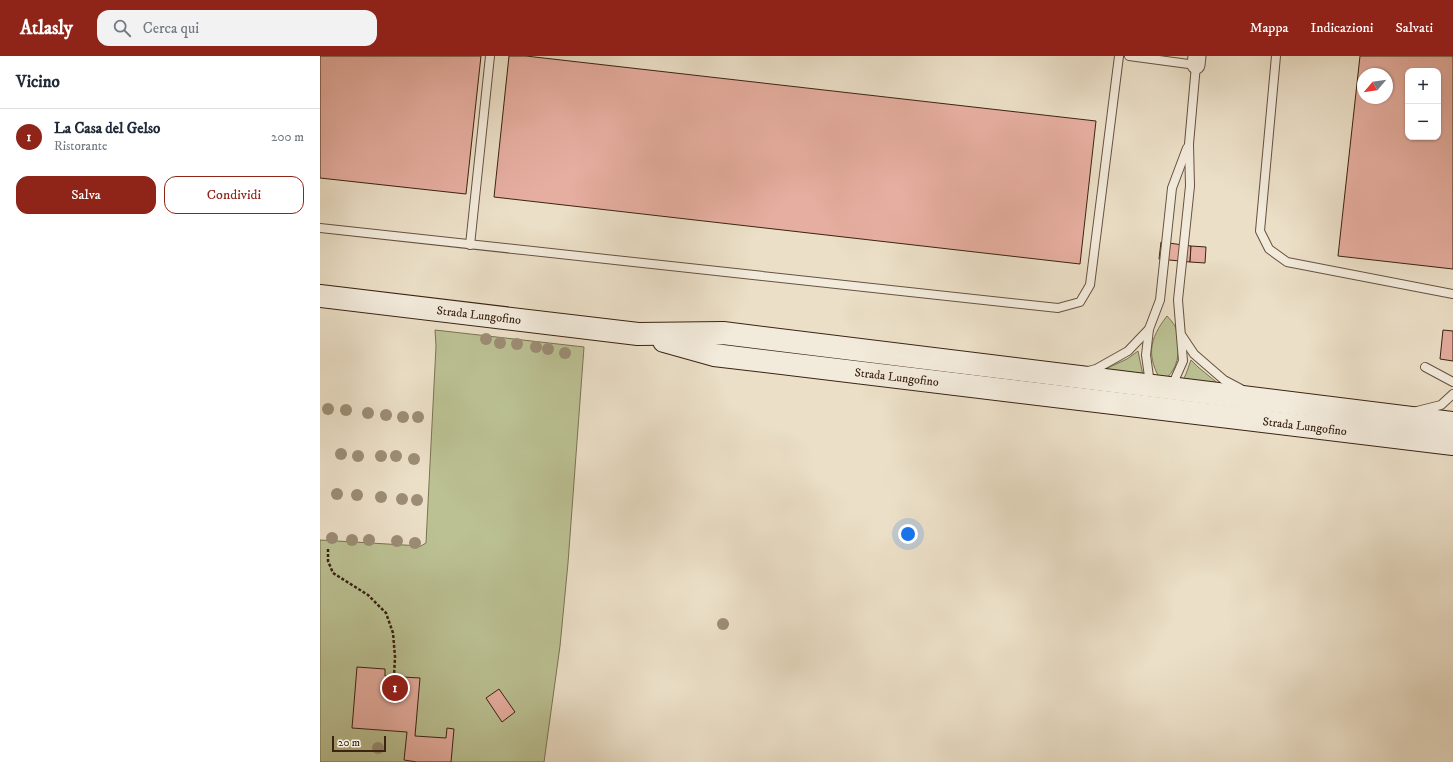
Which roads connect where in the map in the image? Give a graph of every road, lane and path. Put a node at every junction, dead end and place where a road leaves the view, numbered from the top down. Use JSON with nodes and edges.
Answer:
{"nodes":[{"id":1,"x":490,"y":56,"type":"edge"},
{"id":2,"x":1119,"y":56,"type":"edge"},
{"id":3,"x":1129,"y":56,"type":"edge"},
{"id":4,"x":1276,"y":56,"type":"edge"},
{"id":5,"x":1196,"y":61,"type":"edge"},
{"id":6,"x":1189,"y":144,"type":"junction"},
{"id":7,"x":320,"y":228,"type":"edge"},
{"id":8,"x":470,"y":245,"type":"junction"},
{"id":9,"x":1453,"y":294,"type":"edge"},
{"id":10,"x":320,"y":296,"type":"edge"},
{"id":11,"x":1149,"y":329,"type":"junction"},
{"id":12,"x":638,"y":334,"type":"junction"},
{"id":13,"x":1181,"y":334,"type":"junction"},
{"id":14,"x":1425,"y":367,"type":"dead end"},
{"id":15,"x":1070,"y":376,"type":"junction"},
{"id":16,"x":1453,"y":382,"type":"edge"},
{"id":17,"x":1453,"y":394,"type":"edge"},
{"id":18,"x":1159,"y":396,"type":"junction"},
{"id":19,"x":1259,"y":400,"type":"junction"},
{"id":20,"x":1392,"y":416,"type":"junction"},
{"id":21,"x":1453,"y":424,"type":"edge"},
{"id":22,"x":1453,"y":444,"type":"edge"},
{"id":23,"x":328,"y":549,"type":"dead end"},
{"id":24,"x":394,"y":676,"type":"dead end"}],
"edges":[{"from":1,"to":8,"type":"lane"},
{"from":2,"to":8,"type":"lane"},
{"from":3,"to":5,"type":"lane"},
{"from":4,"to":9,"type":"lane"},
{"from":5,"to":6,"type":"lane"},
{"from":6,"to":11,"type":"lane"},
{"from":6,"to":13,"type":"lane"},
{"from":7,"to":8,"type":"lane"},
{"from":10,"to":12,"type":"main road","name":"Strada Lungofino"},
{"from":11,"to":15,"type":"lane"},
{"from":11,"to":18,"type":"lane"},
{"from":12,"to":15,"type":"main road","name":"Strada Lungofino"},
{"from":12,"to":18,"type":"main road","name":"Strada Lungofino"},
{"from":13,"to":18,"type":"lane"},
{"from":13,"to":19,"type":"lane"},
{"from":14,"to":16,"type":"lane"},
{"from":15,"to":18,"type":"main road","name":"Strada Lungofino"},
{"from":17,"to":20,"type":"lane"},
{"from":18,"to":19,"type":"main road","name":"Strada Lungofino"},
{"from":18,"to":22,"type":"main road","name":"Strada Lungofino"},
{"from":19,"to":20,"type":"main road","name":"Strada Lungofino"},
{"from":20,"to":21,"type":"main road","name":"Strada Lungofino"},
{"from":23,"to":24,"type":"path"}]}
